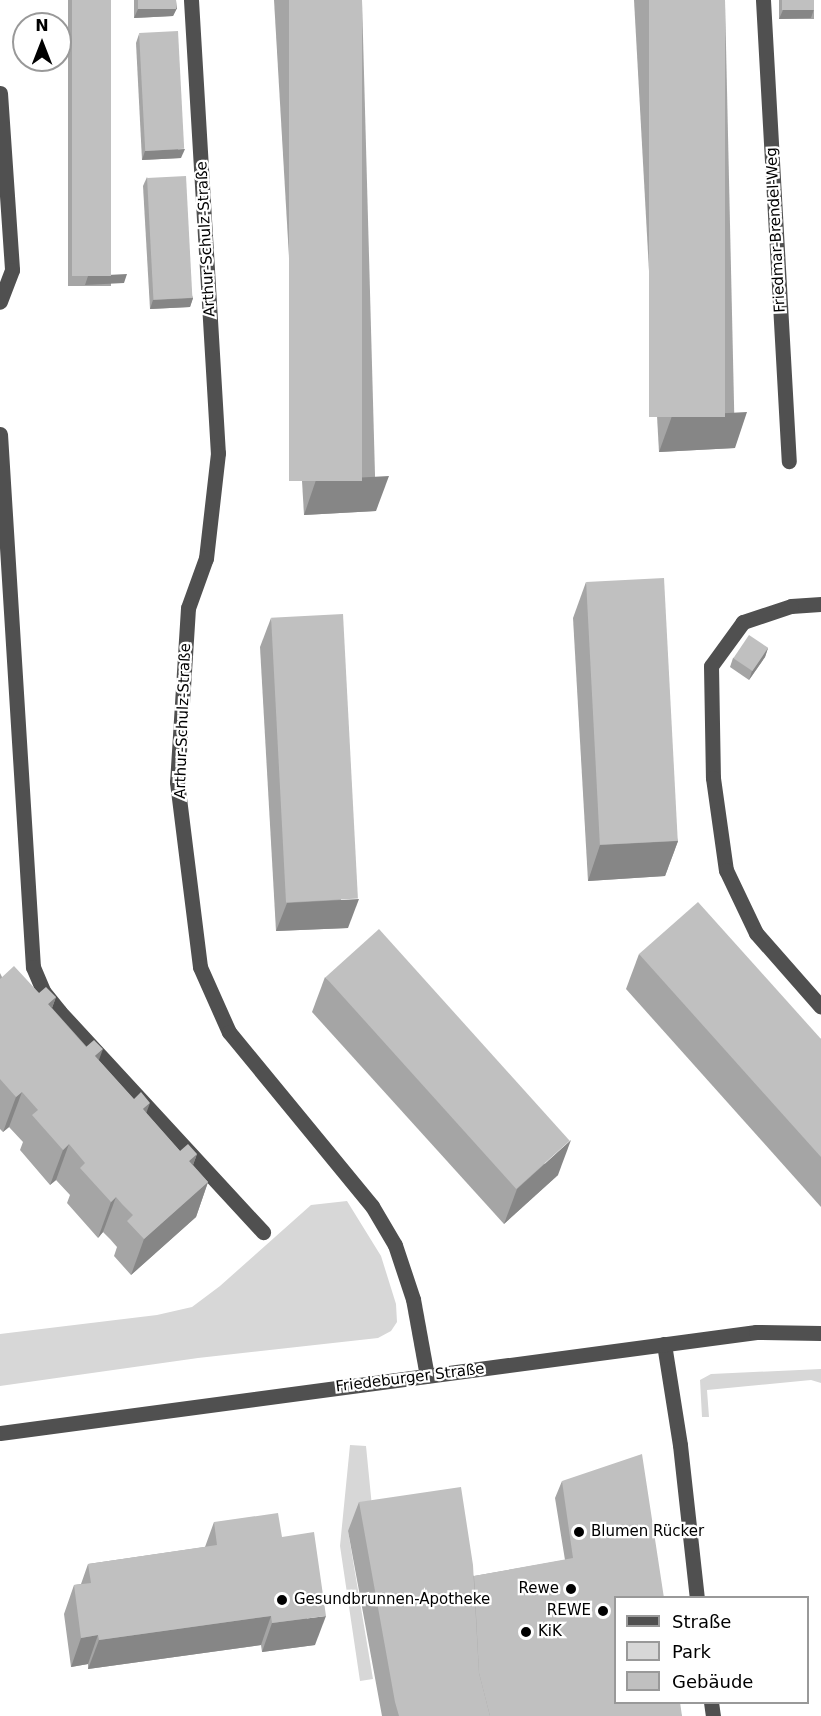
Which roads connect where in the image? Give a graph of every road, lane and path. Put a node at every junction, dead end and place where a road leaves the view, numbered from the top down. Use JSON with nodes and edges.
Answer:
{"nodes":[{"id":1,"x":192,"y":0,"type":"edge"},
{"id":2,"x":763,"y":0,"type":"edge"},
{"id":3,"x":0,"y":93,"type":"edge"},
{"id":4,"x":0,"y":302,"type":"edge"},
{"id":5,"x":0,"y":434,"type":"edge"},
{"id":6,"x":789,"y":461,"type":"dead end"},
{"id":7,"x":821,"y":604,"type":"edge"},
{"id":8,"x":821,"y":1007,"type":"edge"},
{"id":9,"x":263,"y":1232,"type":"dead end"},
{"id":10,"x":821,"y":1333,"type":"edge"},
{"id":11,"x":664,"y":1344,"type":"junction"},
{"id":12,"x":428,"y":1376,"type":"junction"},
{"id":13,"x":0,"y":1433,"type":"edge"},
{"id":14,"x":697,"y":1596,"type":"edge"}],
"edges":[{"from":1,"to":12,"type":"street","name":"Arthur-Schulz-Straße"},
{"from":2,"to":6,"type":"street","name":"Friedmar-Brendel-Weg"},
{"from":3,"to":4,"type":"street"},
{"from":5,"to":9,"type":"street"},
{"from":7,"to":8,"type":"street"},
{"from":10,"to":11,"type":"street","name":"Friedeburger Straße"},
{"from":11,"to":12,"type":"street","name":"Friedeburger Straße"},
{"from":11,"to":14,"type":"street"},
{"from":12,"to":13,"type":"street","name":"Friedeburger Straße"}]}
